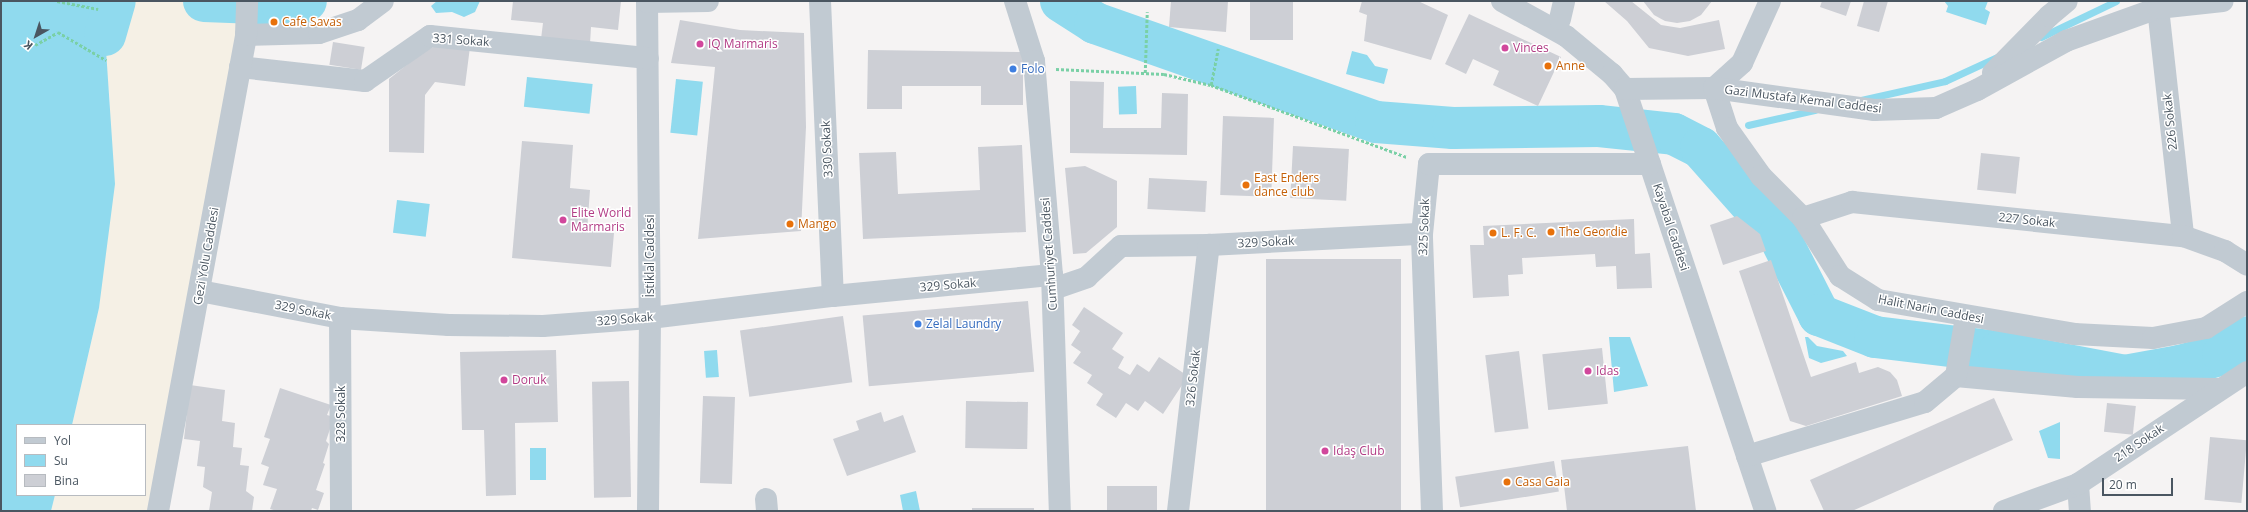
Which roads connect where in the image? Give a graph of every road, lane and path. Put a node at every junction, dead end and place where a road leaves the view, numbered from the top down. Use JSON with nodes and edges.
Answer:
{"nodes":[{"id":1,"x":57,"y":1,"type":"edge"},
{"id":2,"x":383,"y":1,"type":"edge"},
{"id":3,"x":648,"y":1,"type":"edge"},
{"id":4,"x":708,"y":1,"type":"edge"},
{"id":5,"x":820,"y":1,"type":"edge"},
{"id":6,"x":1502,"y":1,"type":"edge"},
{"id":7,"x":1770,"y":1,"type":"edge"},
{"id":8,"x":2067,"y":1,"type":"edge"},
{"id":9,"x":2223,"y":1,"type":"edge"},
{"id":10,"x":1012,"y":2,"type":"edge"},
{"id":11,"x":2158,"y":8,"type":"junction"},
{"id":12,"x":98,"y":9,"type":"dead end"},
{"id":13,"x":1147,"y":12,"type":"dead end"},
{"id":14,"x":246,"y":19,"type":"edge"},
{"id":15,"x":35,"y":44,"type":"dead end"},
{"id":16,"x":1218,"y":49,"type":"dead end"},
{"id":17,"x":648,"y":58,"type":"junction"},
{"id":18,"x":106,"y":60,"type":"dead end"},
{"id":19,"x":240,"y":66,"type":"junction"},
{"id":20,"x":1035,"y":69,"type":"junction"},
{"id":21,"x":1145,"y":73,"type":"junction"},
{"id":22,"x":1212,"y":85,"type":"junction"},
{"id":23,"x":1714,"y":88,"type":"junction"},
{"id":24,"x":1977,"y":90,"type":"junction"},
{"id":25,"x":1626,"y":97,"type":"junction"},
{"id":26,"x":1429,"y":164,"type":"junction"},
{"id":27,"x":1650,"y":164,"type":"junction"},
{"id":28,"x":1803,"y":218,"type":"junction"},
{"id":29,"x":1422,"y":234,"type":"junction"},
{"id":30,"x":2183,"y":236,"type":"junction"},
{"id":31,"x":1209,"y":245,"type":"junction"},
{"id":32,"x":2247,"y":265,"type":"edge"},
{"id":33,"x":1052,"y":282,"type":"junction"},
{"id":34,"x":200,"y":291,"type":"junction"},
{"id":35,"x":833,"y":296,"type":"junction"},
{"id":36,"x":2247,"y":302,"type":"edge"},
{"id":37,"x":1966,"y":317,"type":"junction"},
{"id":38,"x":340,"y":318,"type":"junction"},
{"id":39,"x":650,"y":318,"type":"junction"},
{"id":40,"x":2247,"y":372,"type":"edge"},
{"id":41,"x":1956,"y":376,"type":"junction"},
{"id":42,"x":2219,"y":389,"type":"junction"},
{"id":43,"x":1747,"y":456,"type":"junction"},
{"id":44,"x":2078,"y":484,"type":"junction"},
{"id":45,"x":158,"y":511,"type":"edge"},
{"id":46,"x":341,"y":511,"type":"edge"},
{"id":47,"x":648,"y":511,"type":"edge"},
{"id":48,"x":1060,"y":511,"type":"edge"},
{"id":49,"x":1178,"y":511,"type":"edge"},
{"id":50,"x":1432,"y":511,"type":"edge"},
{"id":51,"x":1765,"y":511,"type":"edge"},
{"id":52,"x":2004,"y":511,"type":"edge"},
{"id":53,"x":2080,"y":511,"type":"edge"}],
"edges":[{"from":1,"to":12,"type":"path"},
{"from":2,"to":14,"type":"street"},
{"from":3,"to":4,"type":"street"},
{"from":3,"to":17,"type":"street","name":"İstiklal Caddesi"},
{"from":5,"to":35,"type":"street","name":"330 Sokak"},
{"from":6,"to":25,"type":"street","name":"Kayabal Caddesi"},
{"from":7,"to":23,"type":"street"},
{"from":8,"to":24,"type":"street","name":"Gazi Mustafa Kemal Caddesi"},
{"from":9,"to":11,"type":"street","name":"Gazi Mustafa Kemal Caddesi"},
{"from":10,"to":20,"type":"street","name":"Cumhuriyet Caddesi"},
{"from":11,"to":24,"type":"street","name":"Gazi Mustafa Kemal Caddesi"},
{"from":11,"to":30,"type":"street","name":"226 Sokak"},
{"from":13,"to":21,"type":"path"},
{"from":14,"to":19,"type":"street","name":"Gezi Yolu Caddesi"},
{"from":15,"to":18,"type":"path"},
{"from":16,"to":22,"type":"path"},
{"from":17,"to":19,"type":"street","name":"331 Sokak"},
{"from":17,"to":39,"type":"street","name":"İstiklal Caddesi"},
{"from":19,"to":34,"type":"street","name":"Gezi Yolu Caddesi"},
{"from":20,"to":21,"type":"path"},
{"from":20,"to":33,"type":"street","name":"Cumhuriyet Caddesi"},
{"from":21,"to":22,"type":"path"},
{"from":22,"to":26,"type":"path"},
{"from":23,"to":24,"type":"street","name":"Gazi Mustafa Kemal Caddesi"},
{"from":23,"to":25,"type":"street","name":"Gazi Mustafa Kemal Caddesi"},
{"from":23,"to":28,"type":"street","name":"Halit Narin Caddesi"},
{"from":25,"to":27,"type":"street","name":"Kayabal Caddesi"},
{"from":26,"to":27,"type":"street"},
{"from":26,"to":29,"type":"street","name":"325 Sokak"},
{"from":27,"to":43,"type":"street","name":"Kayabal Caddesi"},
{"from":28,"to":30,"type":"street","name":"227 Sokak"},
{"from":28,"to":37,"type":"street","name":"Halit Narin Caddesi"},
{"from":29,"to":31,"type":"street","name":"329 Sokak"},
{"from":29,"to":50,"type":"street","name":"325 Sokak"},
{"from":30,"to":32,"type":"street","name":"227 Sokak"},
{"from":31,"to":33,"type":"street","name":"329 Sokak"},
{"from":31,"to":49,"type":"street","name":"326 Sokak"},
{"from":33,"to":35,"type":"street","name":"329 Sokak"},
{"from":33,"to":48,"type":"street","name":"Cumhuriyet Caddesi"},
{"from":34,"to":38,"type":"street","name":"329 Sokak"},
{"from":34,"to":45,"type":"street","name":"Gezi Yolu Caddesi"},
{"from":35,"to":39,"type":"street","name":"329 Sokak"},
{"from":36,"to":37,"type":"street","name":"Halit Narin Caddesi"},
{"from":37,"to":41,"type":"street"},
{"from":38,"to":39,"type":"street","name":"329 Sokak"},
{"from":38,"to":46,"type":"street","name":"328 Sokak"},
{"from":39,"to":47,"type":"street","name":"İstiklal Caddesi"},
{"from":40,"to":42,"type":"street","name":"218 Sokak"},
{"from":41,"to":42,"type":"street"},
{"from":41,"to":43,"type":"street"},
{"from":42,"to":44,"type":"street","name":"218 Sokak"},
{"from":43,"to":51,"type":"street","name":"Kayabal Caddesi"},
{"from":44,"to":52,"type":"street","name":"218 Sokak"},
{"from":44,"to":53,"type":"street"}]}
